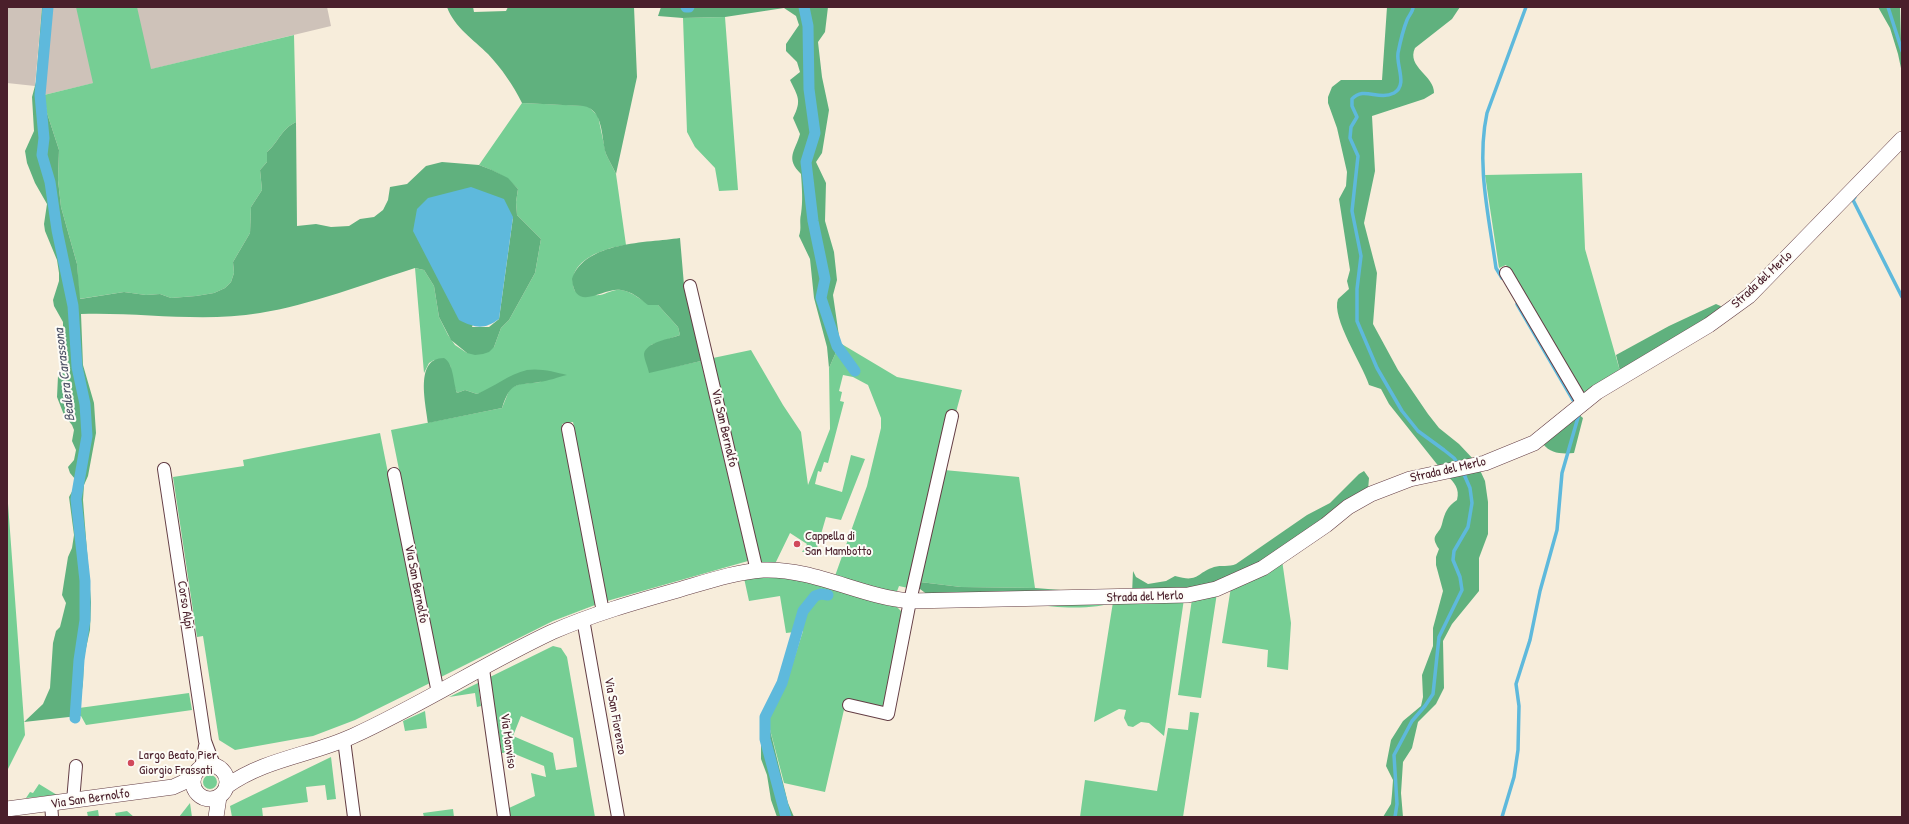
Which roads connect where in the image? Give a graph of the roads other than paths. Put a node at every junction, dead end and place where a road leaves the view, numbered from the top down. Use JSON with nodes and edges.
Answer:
{"nodes":[{"id":1,"x":1902,"y":139,"type":"edge"},
{"id":2,"x":1506,"y":273,"type":"dead end"},
{"id":3,"x":690,"y":286,"type":"dead end"},
{"id":4,"x":1582,"y":402,"type":"junction"},
{"id":5,"x":952,"y":416,"type":"dead end"},
{"id":6,"x":568,"y":429,"type":"dead end"},
{"id":7,"x":164,"y":469,"type":"dead end"},
{"id":8,"x":394,"y":474,"type":"dead end"},
{"id":9,"x":757,"y":571,"type":"junction"},
{"id":10,"x":910,"y":601,"type":"junction"},
{"id":11,"x":603,"y":612,"type":"junction"},
{"id":12,"x":583,"y":619,"type":"junction"},
{"id":13,"x":483,"y":669,"type":"junction"},
{"id":14,"x":438,"y":693,"type":"junction"},
{"id":15,"x":849,"y":705,"type":"dead end"},
{"id":16,"x":344,"y":740,"type":"junction"},
{"id":17,"x":76,"y":766,"type":"dead end"},
{"id":18,"x":210,"y":782,"type":"junction"},
{"id":19,"x":74,"y":801,"type":"junction"},
{"id":20,"x":7,"y":809,"type":"edge"},
{"id":21,"x":52,"y":810,"type":"edge"},
{"id":22,"x":215,"y":817,"type":"edge"},
{"id":23,"x":354,"y":817,"type":"edge"},
{"id":24,"x":504,"y":817,"type":"edge"},
{"id":25,"x":618,"y":817,"type":"edge"}],
"edges":[{"from":1,"to":4,"type":"street","name":"Strada del Merlo"},
{"from":2,"to":4,"type":"street"},
{"from":3,"to":9,"type":"street","name":"Via San Bernolfo"},
{"from":4,"to":10,"type":"street","name":"Strada del Merlo"},
{"from":5,"to":10,"type":"street"},
{"from":6,"to":11,"type":"street"},
{"from":7,"to":18,"type":"street","name":"Corso Alpi"},
{"from":8,"to":14,"type":"street","name":"Via San Bernolfo"},
{"from":9,"to":10,"type":"street"},
{"from":9,"to":11,"type":"street"},
{"from":10,"to":15,"type":"street"},
{"from":11,"to":12,"type":"street"},
{"from":12,"to":13,"type":"street"},
{"from":12,"to":25,"type":"street","name":"Via San Fiorenzo"},
{"from":13,"to":14,"type":"street"},
{"from":13,"to":24,"type":"street","name":"Via Monviso"},
{"from":14,"to":16,"type":"street"},
{"from":16,"to":18,"type":"street"},
{"from":16,"to":23,"type":"street"},
{"from":17,"to":19,"type":"street"},
{"from":18,"to":19,"type":"street","name":"Via San Bernolfo"},
{"from":18,"to":22,"type":"street","name":"Corso Alpi"},
{"from":19,"to":21,"type":"street","name":"Via San Bernolfo"},
{"from":20,"to":21,"type":"street","name":"Via San Bernolfo"}]}
